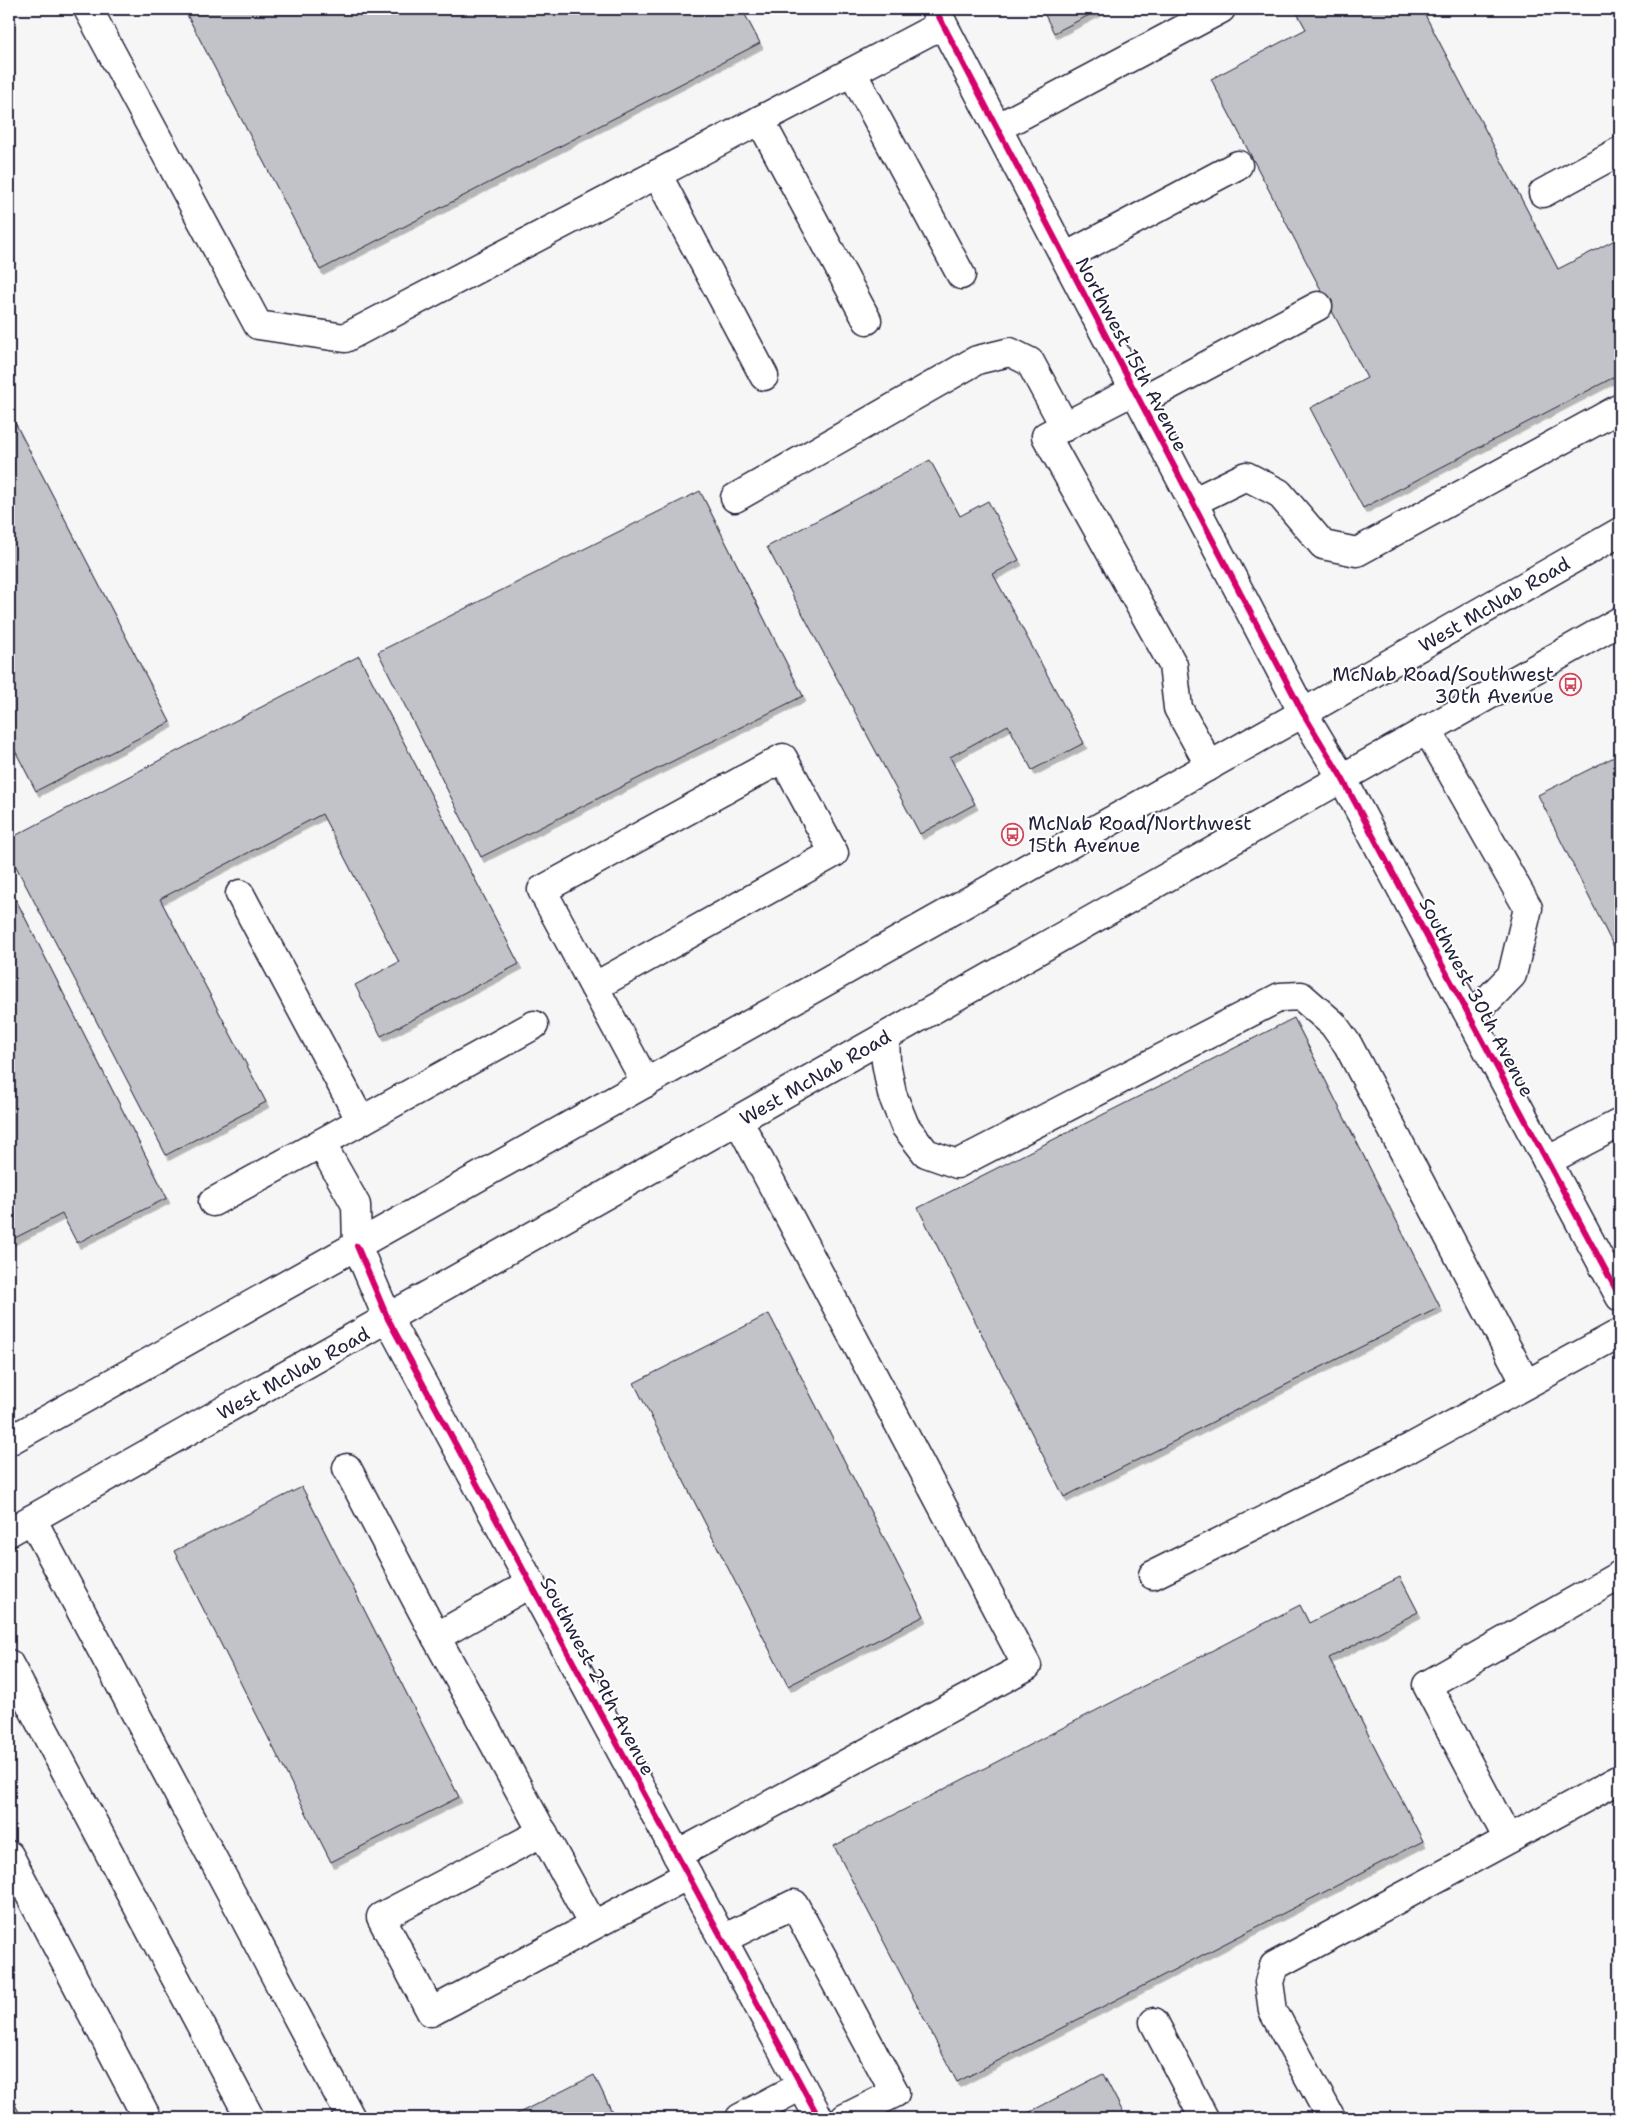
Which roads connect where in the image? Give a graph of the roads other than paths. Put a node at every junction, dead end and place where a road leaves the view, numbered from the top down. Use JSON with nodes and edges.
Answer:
{"nodes":[{"id":1,"x":88,"y":9,"type":"edge"},
{"id":2,"x":1221,"y":9,"type":"edge"},
{"id":3,"x":939,"y":16,"type":"edge"},
{"id":4,"x":852,"y":72,"type":"junction"},
{"id":5,"x":760,"y":120,"type":"junction"},
{"id":6,"x":998,"y":128,"type":"junction"},
{"id":7,"x":1620,"y":150,"type":"edge"},
{"id":8,"x":1238,"y":165,"type":"dead end"},
{"id":9,"x":657,"y":174,"type":"junction"},
{"id":10,"x":1543,"y":193,"type":"dead end"},
{"id":11,"x":1065,"y":257,"type":"junction"},
{"id":12,"x":961,"y":275,"type":"dead end"},
{"id":13,"x":1318,"y":306,"type":"dead end"},
{"id":14,"x":867,"y":320,"type":"dead end"},
{"id":15,"x":764,"y":376,"type":"dead end"},
{"id":16,"x":1137,"y":396,"type":"junction"},
{"id":17,"x":1620,"y":408,"type":"edge"},
{"id":18,"x":1065,"y":426,"type":"junction"},
{"id":19,"x":735,"y":498,"type":"dead end"},
{"id":20,"x":1193,"y":502,"type":"junction"},
{"id":21,"x":1620,"y":532,"type":"edge"},
{"id":22,"x":1620,"y":621,"type":"edge"},
{"id":23,"x":1303,"y":713,"type":"junction"},
{"id":24,"x":1427,"y":729,"type":"junction"},
{"id":25,"x":1210,"y":766,"type":"junction"},
{"id":26,"x":1342,"y":778,"type":"junction"},
{"id":27,"x":240,"y":894,"type":"dead end"},
{"id":28,"x":594,"y":987,"type":"junction"},
{"id":29,"x":1470,"y":1017,"type":"junction"},
{"id":30,"x":534,"y":1025,"type":"dead end"},
{"id":31,"x":885,"y":1037,"type":"junction"},
{"id":32,"x":646,"y":1083,"type":"junction"},
{"id":33,"x":361,"y":1120,"type":"junction"},
{"id":34,"x":738,"y":1120,"type":"junction"},
{"id":35,"x":1620,"y":1123,"type":"edge"},
{"id":36,"x":321,"y":1143,"type":"junction"},
{"id":37,"x":1547,"y":1161,"type":"junction"},
{"id":38,"x":213,"y":1202,"type":"dead end"},
{"id":39,"x":357,"y":1246,"type":"junction"},
{"id":40,"x":1620,"y":1297,"type":"edge"},
{"id":41,"x":388,"y":1319,"type":"junction"},
{"id":42,"x":1620,"y":1333,"type":"edge"},
{"id":43,"x":1526,"y":1384,"type":"junction"},
{"id":44,"x":9,"y":1440,"type":"edge"},
{"id":45,"x":347,"y":1468,"type":"dead end"},
{"id":46,"x":32,"y":1519,"type":"junction"},
{"id":47,"x":9,"y":1532,"type":"edge"},
{"id":48,"x":1153,"y":1575,"type":"dead end"},
{"id":49,"x":1620,"y":1575,"type":"edge"},
{"id":50,"x":531,"y":1583,"type":"junction"},
{"id":51,"x":436,"y":1637,"type":"junction"},
{"id":52,"x":9,"y":1664,"type":"edge"},
{"id":53,"x":1620,"y":1779,"type":"edge"},
{"id":54,"x":544,"y":1832,"type":"junction"},
{"id":55,"x":1508,"y":1839,"type":"junction"},
{"id":56,"x":9,"y":1855,"type":"edge"},
{"id":57,"x":683,"y":1865,"type":"junction"},
{"id":58,"x":593,"y":1925,"type":"junction"},
{"id":59,"x":723,"y":1939,"type":"junction"},
{"id":60,"x":1154,"y":2022,"type":"dead end"},
{"id":61,"x":801,"y":2086,"type":"junction"},
{"id":62,"x":148,"y":2118,"type":"edge"},
{"id":63,"x":250,"y":2118,"type":"edge"},
{"id":64,"x":351,"y":2118,"type":"edge"},
{"id":65,"x":740,"y":2118,"type":"edge"},
{"id":66,"x":819,"y":2118,"type":"edge"},
{"id":67,"x":845,"y":2118,"type":"edge"},
{"id":68,"x":1204,"y":2118,"type":"edge"},
{"id":69,"x":1331,"y":2118,"type":"edge"}],
"edges":[{"from":1,"to":9,"type":"main road"},
{"from":2,"to":6,"type":"main road"},
{"from":3,"to":4,"type":"main road"},
{"from":3,"to":6,"type":"main road","name":"Northwest 15th Avenue"},
{"from":4,"to":5,"type":"main road"},
{"from":4,"to":12,"type":"main road"},
{"from":5,"to":9,"type":"main road"},
{"from":5,"to":14,"type":"main road"},
{"from":6,"to":11,"type":"main road","name":"Northwest 15th Avenue"},
{"from":7,"to":10,"type":"main road"},
{"from":8,"to":11,"type":"main road"},
{"from":9,"to":15,"type":"main road"},
{"from":11,"to":16,"type":"main road","name":"Northwest 15th Avenue"},
{"from":13,"to":16,"type":"main road"},
{"from":16,"to":18,"type":"main road"},
{"from":16,"to":20,"type":"main road","name":"Northwest 15th Avenue"},
{"from":17,"to":20,"type":"main road"},
{"from":18,"to":19,"type":"main road"},
{"from":18,"to":25,"type":"main road"},
{"from":20,"to":23,"type":"main road","name":"Northwest 15th Avenue"},
{"from":21,"to":23,"type":"main road","name":"West McNab Road"},
{"from":22,"to":24,"type":"main road","name":"West McNab Road"},
{"from":23,"to":25,"type":"main road","name":"West McNab Road"},
{"from":23,"to":26,"type":"main road","name":"Southwest 30th Avenue"},
{"from":24,"to":26,"type":"main road","name":"West McNab Road"},
{"from":24,"to":29,"type":"main road"},
{"from":25,"to":32,"type":"main road","name":"West McNab Road"},
{"from":26,"to":29,"type":"main road","name":"Southwest 30th Avenue"},
{"from":26,"to":31,"type":"main road","name":"West McNab Road"},
{"from":27,"to":33,"type":"main road"},
{"from":28,"to":28,"type":"main road"},
{"from":28,"to":32,"type":"main road"},
{"from":29,"to":37,"type":"main road","name":"Southwest 30th Avenue"},
{"from":30,"to":33,"type":"main road"},
{"from":31,"to":34,"type":"main road","name":"West McNab Road"},
{"from":31,"to":43,"type":"main road"},
{"from":32,"to":39,"type":"main road","name":"West McNab Road"},
{"from":33,"to":36,"type":"main road"},
{"from":34,"to":41,"type":"main road","name":"West McNab Road"},
{"from":34,"to":57,"type":"main road"},
{"from":35,"to":37,"type":"main road"},
{"from":36,"to":38,"type":"main road"},
{"from":36,"to":39,"type":"main road"},
{"from":37,"to":40,"type":"main road","name":"Southwest 30th Avenue"},
{"from":39,"to":41,"type":"main road","name":"Southwest 29th Avenue"},
{"from":39,"to":44,"type":"main road","name":"West McNab Road"},
{"from":41,"to":46,"type":"main road","name":"West McNab Road"},
{"from":41,"to":50,"type":"main road","name":"Southwest 29th Avenue"},
{"from":42,"to":43,"type":"main road"},
{"from":43,"to":48,"type":"main road"},
{"from":45,"to":51,"type":"main road"},
{"from":46,"to":47,"type":"main road","name":"West McNab Road"},
{"from":46,"to":64,"type":"main road"},
{"from":49,"to":55,"type":"main road"},
{"from":50,"to":51,"type":"main road"},
{"from":50,"to":57,"type":"main road","name":"Southwest 29th Avenue"},
{"from":51,"to":54,"type":"main road"},
{"from":52,"to":63,"type":"main road"},
{"from":53,"to":55,"type":"main road"},
{"from":54,"to":58,"type":"main road"},
{"from":54,"to":58,"type":"main road"},
{"from":55,"to":69,"type":"main road"},
{"from":56,"to":62,"type":"main road"},
{"from":57,"to":58,"type":"main road"},
{"from":57,"to":59,"type":"main road","name":"Southwest 29th Avenue"},
{"from":59,"to":61,"type":"main road","name":"Southwest 29th Avenue"},
{"from":59,"to":67,"type":"main road"},
{"from":60,"to":68,"type":"main road"},
{"from":61,"to":65,"type":"main road"},
{"from":61,"to":66,"type":"main road","name":"Southwest 29th Avenue"}]}
